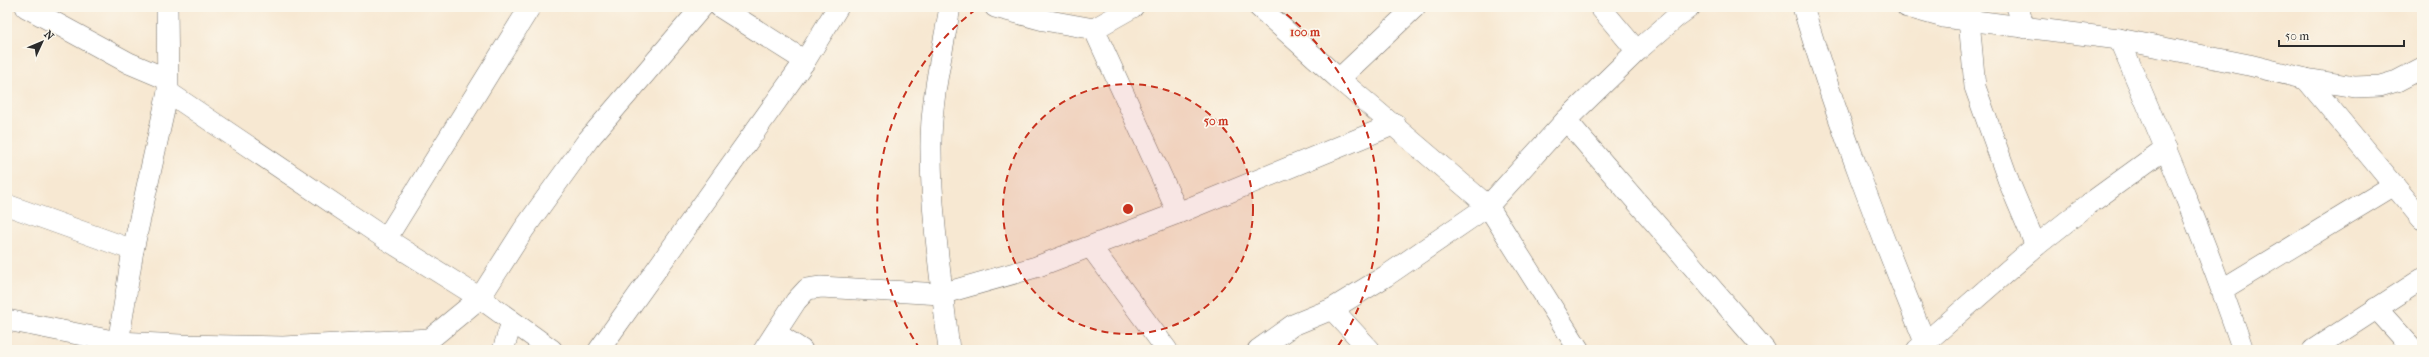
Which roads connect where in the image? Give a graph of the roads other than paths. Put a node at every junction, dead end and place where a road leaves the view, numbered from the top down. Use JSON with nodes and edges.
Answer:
{"nodes":[{"id":1,"x":26,"y":7,"type":"edge"},
{"id":2,"x":167,"y":7,"type":"edge"},
{"id":3,"x":530,"y":7,"type":"edge"},
{"id":4,"x":702,"y":7,"type":"edge"},
{"id":5,"x":720,"y":7,"type":"edge"},
{"id":6,"x":838,"y":7,"type":"edge"},
{"id":7,"x":950,"y":7,"type":"edge"},
{"id":8,"x":995,"y":7,"type":"edge"},
{"id":9,"x":1133,"y":7,"type":"edge"},
{"id":10,"x":1259,"y":7,"type":"edge"},
{"id":11,"x":1416,"y":7,"type":"edge"},
{"id":12,"x":1600,"y":7,"type":"edge"},
{"id":13,"x":1690,"y":7,"type":"edge"},
{"id":14,"x":1803,"y":7,"type":"edge"},
{"id":15,"x":1907,"y":7,"type":"edge"},
{"id":16,"x":2017,"y":7,"type":"edge"},
{"id":17,"x":1969,"y":20,"type":"junction"},
{"id":18,"x":2025,"y":28,"type":"junction"},
{"id":19,"x":1094,"y":29,"type":"junction"},
{"id":20,"x":2119,"y":39,"type":"junction"},
{"id":21,"x":1637,"y":51,"type":"junction"},
{"id":22,"x":805,"y":61,"type":"junction"},
{"id":23,"x":2421,"y":70,"type":"edge"},
{"id":24,"x":1339,"y":79,"type":"junction"},
{"id":25,"x":2306,"y":79,"type":"junction"},
{"id":26,"x":167,"y":86,"type":"junction"},
{"id":27,"x":1566,"y":120,"type":"junction"},
{"id":28,"x":1394,"y":124,"type":"junction"},
{"id":29,"x":2166,"y":148,"type":"junction"},
{"id":30,"x":2394,"y":184,"type":"junction"},
{"id":31,"x":7,"y":205,"type":"edge"},
{"id":32,"x":1488,"y":206,"type":"junction"},
{"id":33,"x":1178,"y":213,"type":"junction"},
{"id":34,"x":2422,"y":219,"type":"edge"},
{"id":35,"x":386,"y":239,"type":"junction"},
{"id":36,"x":2036,"y":246,"type":"junction"},
{"id":37,"x":1092,"y":247,"type":"junction"},
{"id":38,"x":133,"y":250,"type":"junction"},
{"id":39,"x":2422,"y":279,"type":"edge"},
{"id":40,"x":2223,"y":289,"type":"junction"},
{"id":41,"x":941,"y":294,"type":"junction"},
{"id":42,"x":480,"y":298,"type":"junction"},
{"id":43,"x":1332,"y":308,"type":"junction"},
{"id":44,"x":2376,"y":308,"type":"junction"},
{"id":45,"x":7,"y":320,"type":"edge"},
{"id":46,"x":512,"y":322,"type":"junction"},
{"id":47,"x":776,"y":332,"type":"junction"},
{"id":48,"x":429,"y":344,"type":"edge"},
{"id":49,"x":118,"y":346,"type":"edge"},
{"id":50,"x":1921,"y":346,"type":"edge"},
{"id":51,"x":503,"y":350,"type":"edge"},
{"id":52,"x":552,"y":350,"type":"edge"},
{"id":53,"x":599,"y":350,"type":"edge"},
{"id":54,"x":764,"y":350,"type":"edge"},
{"id":55,"x":802,"y":350,"type":"edge"},
{"id":56,"x":948,"y":350,"type":"edge"},
{"id":57,"x":1167,"y":350,"type":"edge"},
{"id":58,"x":1258,"y":350,"type":"edge"},
{"id":59,"x":1370,"y":350,"type":"edge"},
{"id":60,"x":1579,"y":350,"type":"edge"},
{"id":61,"x":1764,"y":350,"type":"edge"},
{"id":62,"x":2243,"y":350,"type":"edge"},
{"id":63,"x":2313,"y":350,"type":"edge"},
{"id":64,"x":2414,"y":350,"type":"edge"}],
"edges":[{"from":1,"to":26,"type":"street"},
{"from":2,"to":26,"type":"street"},
{"from":3,"to":35,"type":"street"},
{"from":4,"to":42,"type":"street"},
{"from":5,"to":22,"type":"street"},
{"from":6,"to":22,"type":"street"},
{"from":7,"to":41,"type":"street"},
{"from":8,"to":19,"type":"street"},
{"from":9,"to":19,"type":"street"},
{"from":10,"to":24,"type":"street"},
{"from":11,"to":24,"type":"street"},
{"from":12,"to":21,"type":"street"},
{"from":13,"to":21,"type":"street"},
{"from":14,"to":50,"type":"street"},
{"from":15,"to":17,"type":"street"},
{"from":16,"to":18,"type":"street"},
{"from":17,"to":18,"type":"street"},
{"from":17,"to":36,"type":"street"},
{"from":18,"to":20,"type":"street"},
{"from":19,"to":33,"type":"street"},
{"from":20,"to":25,"type":"street"},
{"from":20,"to":29,"type":"street"},
{"from":21,"to":27,"type":"street"},
{"from":22,"to":53,"type":"street"},
{"from":23,"to":25,"type":"street"},
{"from":24,"to":28,"type":"street"},
{"from":25,"to":30,"type":"street"},
{"from":26,"to":35,"type":"street"},
{"from":26,"to":38,"type":"street"},
{"from":27,"to":32,"type":"street"},
{"from":27,"to":61,"type":"street"},
{"from":28,"to":32,"type":"street"},
{"from":28,"to":33,"type":"street"},
{"from":29,"to":36,"type":"street"},
{"from":29,"to":40,"type":"street"},
{"from":30,"to":34,"type":"street"},
{"from":30,"to":40,"type":"street"},
{"from":31,"to":38,"type":"street"},
{"from":32,"to":43,"type":"street"},
{"from":32,"to":60,"type":"street"},
{"from":33,"to":37,"type":"street"},
{"from":35,"to":42,"type":"street"},
{"from":36,"to":50,"type":"street"},
{"from":37,"to":41,"type":"street"},
{"from":37,"to":57,"type":"street"},
{"from":38,"to":49,"type":"street"},
{"from":39,"to":44,"type":"street"},
{"from":40,"to":62,"type":"street"},
{"from":41,"to":47,"type":"street"},
{"from":41,"to":56,"type":"street"},
{"from":42,"to":46,"type":"street"},
{"from":42,"to":48,"type":"street"},
{"from":43,"to":58,"type":"street"},
{"from":43,"to":59,"type":"street"},
{"from":44,"to":63,"type":"street"},
{"from":44,"to":64,"type":"street"},
{"from":45,"to":49,"type":"street"},
{"from":46,"to":51,"type":"street"},
{"from":46,"to":52,"type":"street"},
{"from":47,"to":54,"type":"street"},
{"from":47,"to":55,"type":"street"},
{"from":48,"to":49,"type":"street"}]}
